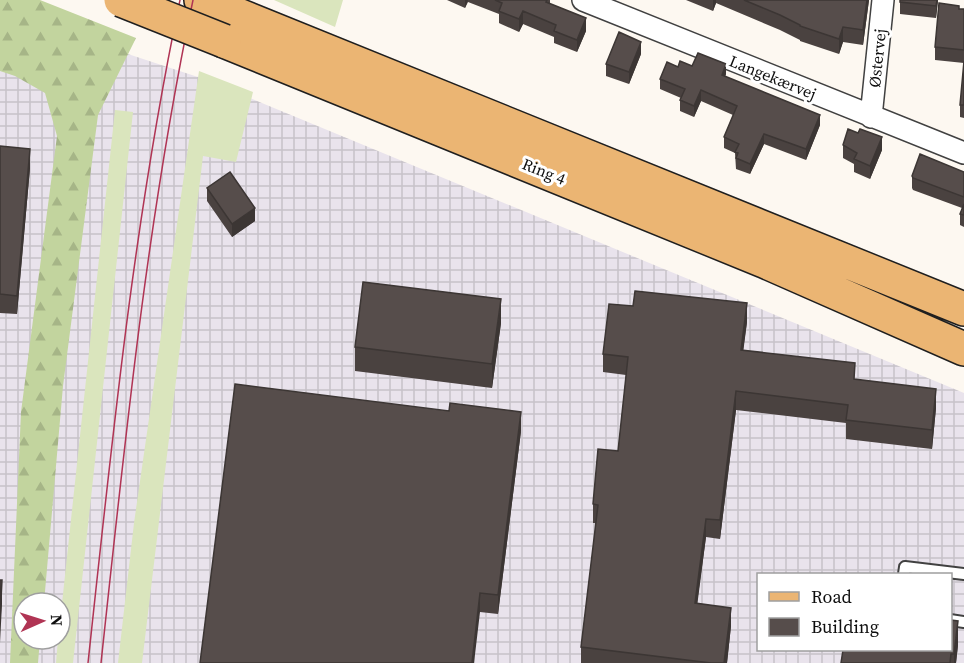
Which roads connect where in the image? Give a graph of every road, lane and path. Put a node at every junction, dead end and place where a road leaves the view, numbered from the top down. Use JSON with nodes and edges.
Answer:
{"nodes":[{"id":1,"x":121,"y":0,"type":"edge"},
{"id":2,"x":583,"y":0,"type":"edge"},
{"id":3,"x":884,"y":0,"type":"edge"},
{"id":4,"x":219,"y":18,"type":"edge"},
{"id":5,"x":871,"y":117,"type":"junction"},
{"id":6,"x":964,"y":153,"type":"edge"},
{"id":7,"x":964,"y":309,"type":"edge"},
{"id":8,"x":964,"y":349,"type":"edge"},
{"id":9,"x":904,"y":573,"type":"edge"},
{"id":10,"x":964,"y":574,"type":"edge"}],
"edges":[{"from":1,"to":4,"type":"main road","name":"Ring 4","bridge":true},
{"from":2,"to":5,"type":"street","name":"Langekærvej"},
{"from":3,"to":5,"type":"street","name":"Østervej"},
{"from":4,"to":7,"type":"main road","name":"Ring 4"},
{"from":4,"to":8,"type":"main road","name":"Ring 4"},
{"from":5,"to":6,"type":"street","name":"Langekærvej"},
{"from":9,"to":10,"type":"lane"}]}
